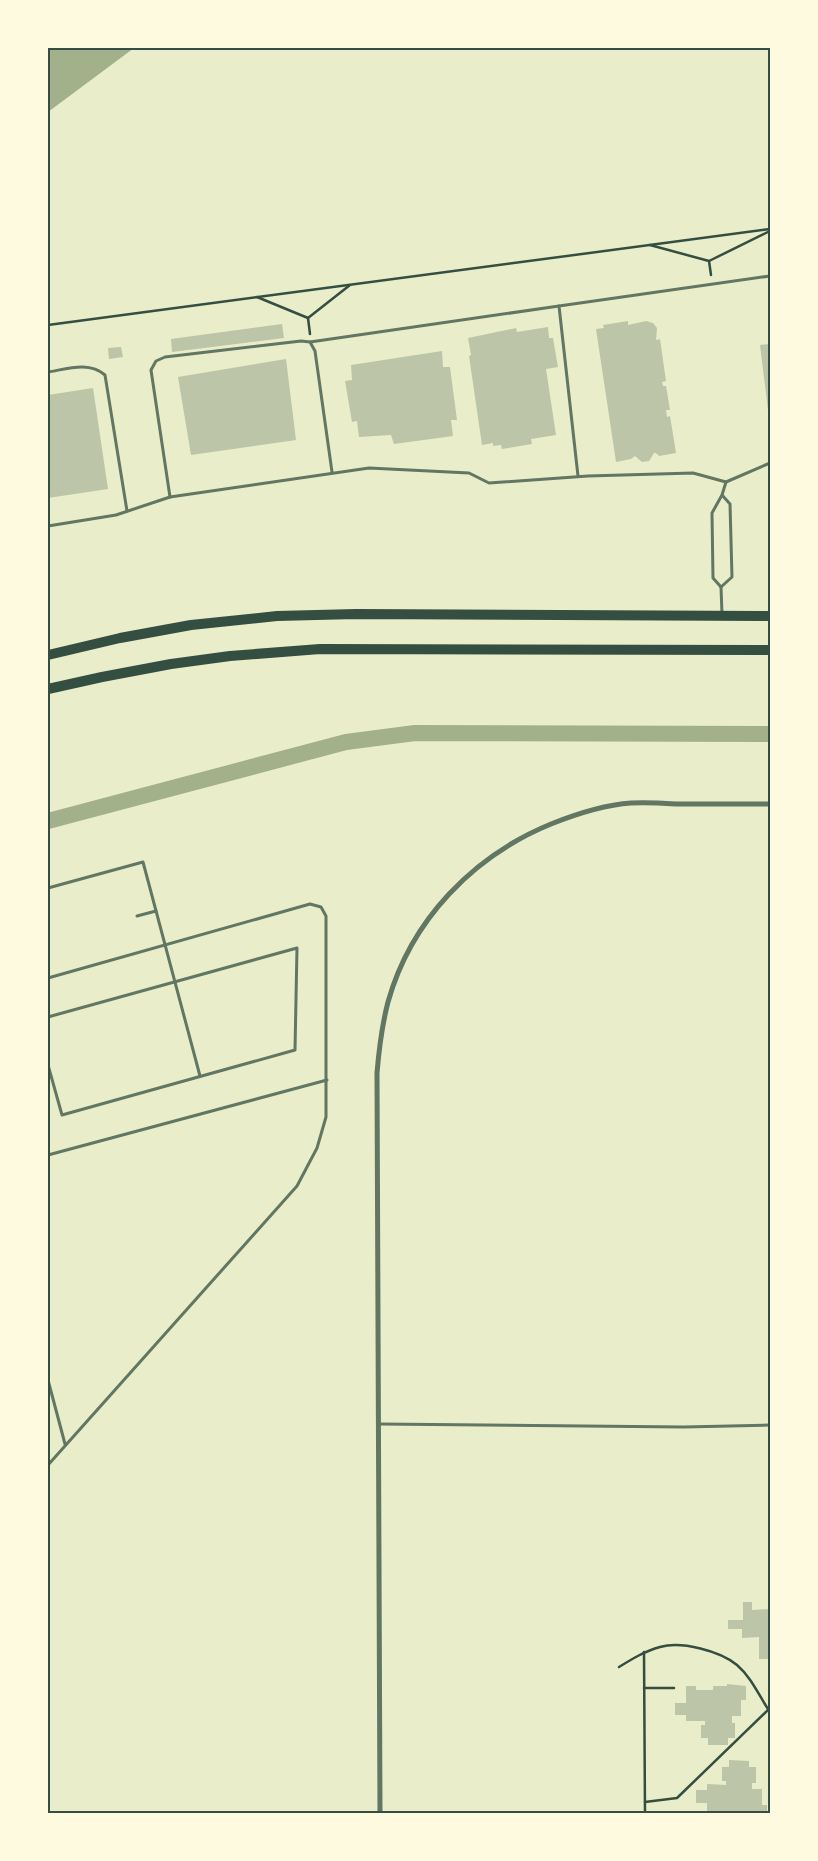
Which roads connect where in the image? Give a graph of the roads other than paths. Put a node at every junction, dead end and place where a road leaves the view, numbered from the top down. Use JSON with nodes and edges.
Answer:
{"nodes":[{"id":1,"x":770,"y":276,"type":"edge"},
{"id":2,"x":559,"y":306,"type":"junction"},
{"id":3,"x":310,"y":342,"type":"junction"},
{"id":4,"x":48,"y":372,"type":"edge"},
{"id":5,"x":770,"y":463,"type":"edge"},
{"id":6,"x":332,"y":472,"type":"junction"},
{"id":7,"x":578,"y":476,"type":"junction"},
{"id":8,"x":726,"y":482,"type":"junction"},
{"id":9,"x":722,"y":495,"type":"junction"},
{"id":10,"x":170,"y":497,"type":"junction"},
{"id":11,"x":128,"y":511,"type":"junction"},
{"id":12,"x":48,"y":526,"type":"edge"},
{"id":13,"x":721,"y":587,"type":"junction"},
{"id":14,"x":722,"y":616,"type":"junction"},
{"id":15,"x":770,"y":616,"type":"edge"},
{"id":16,"x":770,"y":650,"type":"edge"},
{"id":17,"x":48,"y":655,"type":"edge"},
{"id":18,"x":48,"y":689,"type":"edge"},
{"id":19,"x":770,"y":804,"type":"edge"},
{"id":20,"x":48,"y":888,"type":"edge"},
{"id":21,"x":156,"y":911,"type":"junction"},
{"id":22,"x":137,"y":916,"type":"dead end"},
{"id":23,"x":165,"y":945,"type":"junction"},
{"id":24,"x":48,"y":978,"type":"edge"},
{"id":25,"x":175,"y":981,"type":"junction"},
{"id":26,"x":48,"y":1017,"type":"edge"},
{"id":27,"x":48,"y":1065,"type":"edge"},
{"id":28,"x":200,"y":1076,"type":"junction"},
{"id":29,"x":327,"y":1080,"type":"junction"},
{"id":30,"x":48,"y":1155,"type":"edge"},
{"id":31,"x":48,"y":1380,"type":"edge"},
{"id":32,"x":379,"y":1424,"type":"junction"},
{"id":33,"x":770,"y":1425,"type":"edge"},
{"id":34,"x":65,"y":1445,"type":"junction"},
{"id":35,"x":48,"y":1465,"type":"edge"},
{"id":36,"x":380,"y":1814,"type":"edge"}],
"edges":[{"from":1,"to":2,"type":"lane"},
{"from":2,"to":3,"type":"lane"},
{"from":2,"to":7,"type":"lane"},
{"from":3,"to":6,"type":"lane"},
{"from":3,"to":10,"type":"lane"},
{"from":4,"to":11,"type":"lane"},
{"from":5,"to":8,"type":"lane"},
{"from":6,"to":7,"type":"lane"},
{"from":6,"to":10,"type":"lane"},
{"from":7,"to":8,"type":"lane"},
{"from":8,"to":9,"type":"lane"},
{"from":9,"to":13,"type":"lane"},
{"from":9,"to":13,"type":"lane"},
{"from":10,"to":11,"type":"lane"},
{"from":11,"to":12,"type":"lane"},
{"from":13,"to":14,"type":"lane"},
{"from":14,"to":15,"type":"main road"},
{"from":14,"to":17,"type":"main road"},
{"from":16,"to":18,"type":"main road"},
{"from":19,"to":32,"type":"street"},
{"from":20,"to":21,"type":"lane"},
{"from":21,"to":22,"type":"lane"},
{"from":21,"to":23,"type":"lane"},
{"from":23,"to":24,"type":"lane"},
{"from":23,"to":25,"type":"lane"},
{"from":23,"to":29,"type":"lane"},
{"from":25,"to":26,"type":"lane"},
{"from":25,"to":28,"type":"lane"},
{"from":25,"to":28,"type":"lane"},
{"from":27,"to":28,"type":"lane"},
{"from":29,"to":30,"type":"lane"},
{"from":29,"to":34,"type":"lane"},
{"from":31,"to":34,"type":"lane"},
{"from":32,"to":33,"type":"lane"},
{"from":32,"to":36,"type":"street"},
{"from":34,"to":35,"type":"lane"}]}
